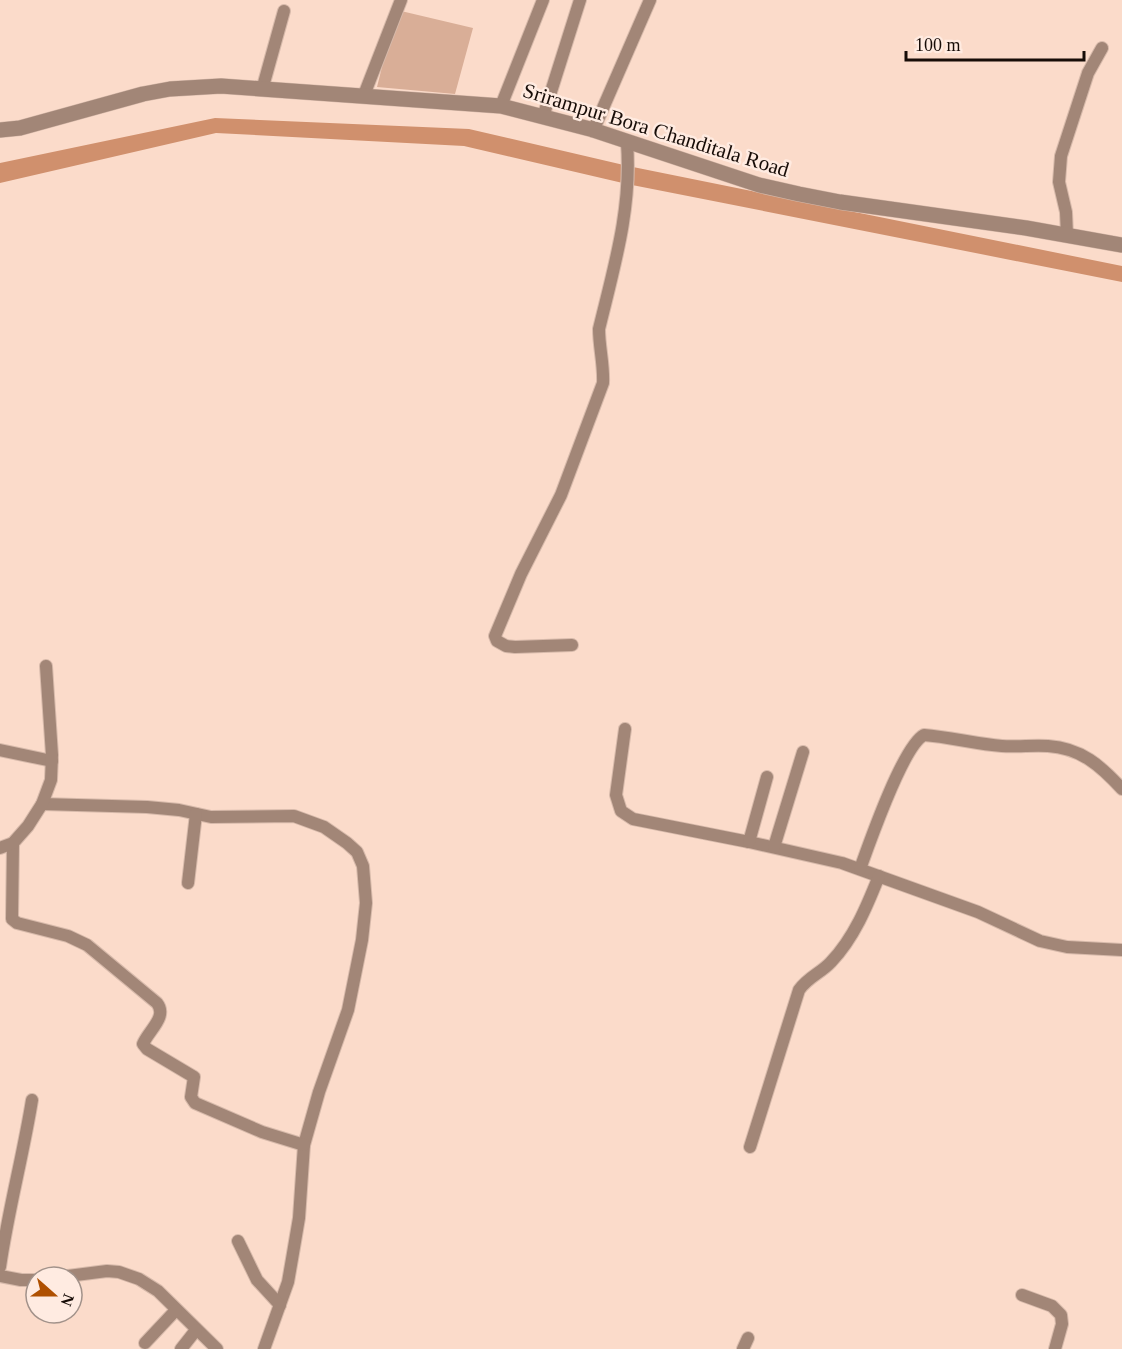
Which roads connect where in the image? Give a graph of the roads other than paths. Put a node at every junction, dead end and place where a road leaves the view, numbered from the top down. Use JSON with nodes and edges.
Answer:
{"nodes":[{"id":1,"x":401,"y":0,"type":"edge"},
{"id":2,"x":543,"y":0,"type":"edge"},
{"id":3,"x":580,"y":0,"type":"edge"},
{"id":4,"x":650,"y":0,"type":"edge"},
{"id":5,"x":284,"y":11,"type":"dead end"},
{"id":6,"x":1102,"y":48,"type":"dead end"},
{"id":7,"x":262,"y":90,"type":"junction"},
{"id":8,"x":364,"y":95,"type":"junction"},
{"id":9,"x":501,"y":106,"type":"junction"},
{"id":10,"x":543,"y":117,"type":"junction"},
{"id":11,"x":0,"y":130,"type":"edge"},
{"id":12,"x":593,"y":130,"type":"junction"},
{"id":13,"x":627,"y":143,"type":"junction"},
{"id":14,"x":1068,"y":236,"type":"junction"},
{"id":15,"x":1122,"y":245,"type":"edge"},
{"id":16,"x":572,"y":645,"type":"dead end"},
{"id":17,"x":46,"y":666,"type":"dead end"},
{"id":18,"x":625,"y":729,"type":"dead end"},
{"id":19,"x":0,"y":750,"type":"edge"},
{"id":20,"x":803,"y":753,"type":"dead end"},
{"id":21,"x":52,"y":761,"type":"junction"},
{"id":22,"x":767,"y":777,"type":"dead end"},
{"id":23,"x":1122,"y":789,"type":"edge"},
{"id":24,"x":42,"y":804,"type":"junction"},
{"id":25,"x":196,"y":814,"type":"junction"},
{"id":26,"x":748,"y":842,"type":"junction"},
{"id":27,"x":13,"y":843,"type":"junction"},
{"id":28,"x":0,"y":848,"type":"edge"},
{"id":29,"x":774,"y":848,"type":"junction"},
{"id":30,"x":860,"y":869,"type":"junction"},
{"id":31,"x":879,"y":876,"type":"junction"},
{"id":32,"x":188,"y":883,"type":"dead end"},
{"id":33,"x":1122,"y":950,"type":"edge"},
{"id":34,"x":32,"y":1100,"type":"dead end"},
{"id":35,"x":304,"y":1145,"type":"junction"},
{"id":36,"x":750,"y":1147,"type":"dead end"},
{"id":37,"x":238,"y":1241,"type":"dead end"},
{"id":38,"x":0,"y":1267,"type":"edge"},
{"id":39,"x":84,"y":1274,"type":"edge"},
{"id":40,"x":0,"y":1276,"type":"edge"},
{"id":41,"x":24,"y":1280,"type":"edge"},
{"id":42,"x":1022,"y":1295,"type":"dead end"},
{"id":43,"x":280,"y":1305,"type":"junction"},
{"id":44,"x":176,"y":1311,"type":"junction"},
{"id":45,"x":196,"y":1330,"type":"junction"},
{"id":46,"x":145,"y":1343,"type":"dead end"},
{"id":47,"x":181,"y":1349,"type":"edge"},
{"id":48,"x":217,"y":1349,"type":"edge"},
{"id":49,"x":264,"y":1349,"type":"edge"},
{"id":50,"x":1055,"y":1349,"type":"edge"}],
"edges":[{"from":1,"to":8,"type":"street"},
{"from":2,"to":9,"type":"street"},
{"from":3,"to":10,"type":"street"},
{"from":4,"to":12,"type":"street"},
{"from":5,"to":7,"type":"street"},
{"from":6,"to":14,"type":"street"},
{"from":7,"to":8,"type":"street","name":"Srirampur Bora Chanditala Road"},
{"from":7,"to":11,"type":"street","name":"Srirampur Bora Chanditala Road"},
{"from":8,"to":9,"type":"street","name":"Srirampur Bora Chanditala Road"},
{"from":9,"to":10,"type":"street","name":"Srirampur Bora Chanditala Road"},
{"from":10,"to":12,"type":"street","name":"Srirampur Bora Chanditala Road"},
{"from":12,"to":13,"type":"street","name":"Srirampur Bora Chanditala Road"},
{"from":13,"to":14,"type":"street","name":"Srirampur Bora Chanditala Road"},
{"from":13,"to":16,"type":"street"},
{"from":14,"to":15,"type":"street","name":"Srirampur Bora Chanditala Road"},
{"from":17,"to":21,"type":"street"},
{"from":18,"to":26,"type":"street"},
{"from":19,"to":21,"type":"street"},
{"from":20,"to":29,"type":"street"},
{"from":21,"to":24,"type":"street"},
{"from":22,"to":26,"type":"street"},
{"from":23,"to":30,"type":"street"},
{"from":24,"to":25,"type":"street"},
{"from":24,"to":27,"type":"street"},
{"from":25,"to":32,"type":"street"},
{"from":25,"to":35,"type":"street"},
{"from":26,"to":29,"type":"street"},
{"from":27,"to":28,"type":"street"},
{"from":27,"to":35,"type":"street"},
{"from":29,"to":30,"type":"street"},
{"from":30,"to":31,"type":"street"},
{"from":31,"to":33,"type":"street"},
{"from":31,"to":36,"type":"street"},
{"from":34,"to":38,"type":"street"},
{"from":35,"to":43,"type":"street"},
{"from":37,"to":43,"type":"street"},
{"from":39,"to":44,"type":"street"},
{"from":40,"to":41,"type":"street"},
{"from":42,"to":50,"type":"street"},
{"from":43,"to":49,"type":"street"},
{"from":44,"to":45,"type":"street"},
{"from":44,"to":46,"type":"street"},
{"from":45,"to":47,"type":"street"},
{"from":45,"to":48,"type":"street"}]}
